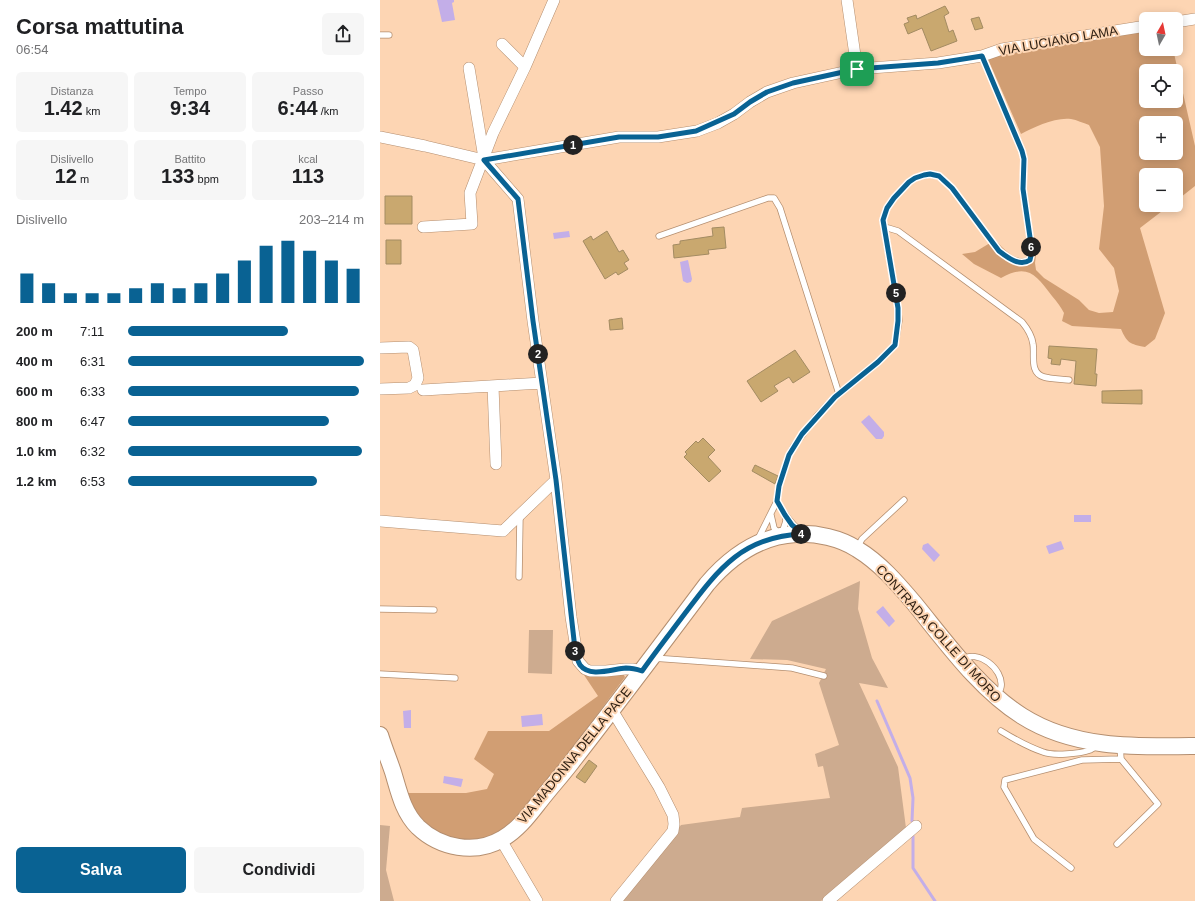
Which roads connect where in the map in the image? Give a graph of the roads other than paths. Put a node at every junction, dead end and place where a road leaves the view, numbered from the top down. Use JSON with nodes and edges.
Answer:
{"nodes":[{"id":1,"x":554,"y":0,"type":"edge"},
{"id":2,"x":847,"y":0,"type":"edge"},
{"id":3,"x":1195,"y":19,"type":"edge"},
{"id":4,"x":1183,"y":21,"type":"edge"},
{"id":5,"x":1139,"y":27,"type":"edge"},
{"id":6,"x":380,"y":35,"type":"edge"},
{"id":7,"x":389,"y":35,"type":"dead end"},
{"id":8,"x":502,"y":44,"type":"dead end"},
{"id":9,"x":982,"y":56,"type":"junction"},
{"id":10,"x":525,"y":67,"type":"junction"},
{"id":11,"x":469,"y":68,"type":"dead end"},
{"id":12,"x":857,"y":69,"type":"junction"},
{"id":13,"x":380,"y":137,"type":"edge"},
{"id":14,"x":484,"y":160,"type":"junction"},
{"id":15,"x":423,"y":227,"type":"dead end"},
{"id":16,"x":884,"y":228,"type":"junction"},
{"id":17,"x":659,"y":236,"type":"dead end"},
{"id":18,"x":380,"y":348,"type":"edge"},
{"id":19,"x":1068,"y":380,"type":"dead end"},
{"id":20,"x":542,"y":383,"type":"junction"},
{"id":21,"x":493,"y":386,"type":"junction"},
{"id":22,"x":380,"y":389,"type":"edge"},
{"id":23,"x":423,"y":390,"type":"dead end"},
{"id":24,"x":839,"y":394,"type":"junction"},
{"id":25,"x":496,"y":464,"type":"dead end"},
{"id":26,"x":556,"y":480,"type":"junction"},
{"id":27,"x":904,"y":500,"type":"dead end"},
{"id":28,"x":777,"y":501,"type":"junction"},
{"id":29,"x":771,"y":514,"type":"junction"},
{"id":30,"x":520,"y":515,"type":"junction"},
{"id":31,"x":785,"y":515,"type":"junction"},
{"id":32,"x":380,"y":521,"type":"edge"},
{"id":33,"x":803,"y":534,"type":"junction"},
{"id":34,"x":781,"y":536,"type":"junction"},
{"id":35,"x":824,"y":536,"type":"joint"},
{"id":36,"x":754,"y":545,"type":"junction"},
{"id":37,"x":856,"y":548,"type":"junction"},
{"id":38,"x":519,"y":577,"type":"dead end"},
{"id":39,"x":380,"y":609,"type":"edge"},
{"id":40,"x":434,"y":610,"type":"dead end"},
{"id":41,"x":646,"y":664,"type":"junction"},
{"id":42,"x":380,"y":674,"type":"edge"},
{"id":43,"x":824,"y":676,"type":"dead end"},
{"id":44,"x":455,"y":678,"type":"dead end"},
{"id":45,"x":612,"y":710,"type":"junction"},
{"id":46,"x":1001,"y":731,"type":"dead end"},
{"id":47,"x":380,"y":735,"type":"edge"},
{"id":48,"x":1099,"y":743,"type":"junction"},
{"id":49,"x":1195,"y":746,"type":"edge"},
{"id":50,"x":1121,"y":752,"type":"junction"},
{"id":51,"x":916,"y":826,"type":"dead end"},
{"id":52,"x":501,"y":840,"type":"junction"},
{"id":53,"x":1117,"y":844,"type":"dead end"},
{"id":54,"x":1071,"y":868,"type":"dead end"},
{"id":55,"x":537,"y":901,"type":"edge"},
{"id":56,"x":616,"y":901,"type":"edge"},
{"id":57,"x":828,"y":901,"type":"edge"}],
"edges":[{"from":1,"to":10,"type":"street"},
{"from":2,"to":12,"type":"street"},
{"from":3,"to":4,"type":"street"},
{"from":5,"to":9,"type":"street","name":"VIA LUCIANO LAMA"},
{"from":6,"to":7,"type":"lane"},
{"from":8,"to":10,"type":"street"},
{"from":9,"to":12,"type":"street","name":"VIA LUCIANO LAMA"},
{"from":9,"to":16,"type":"lane"},
{"from":10,"to":14,"type":"street"},
{"from":11,"to":14,"type":"street"},
{"from":12,"to":14,"type":"street","name":"VIA LUCIANO LAMA"},
{"from":13,"to":14,"type":"street"},
{"from":14,"to":15,"type":"street"},
{"from":14,"to":20,"type":"street"},
{"from":16,"to":19,"type":"lane"},
{"from":16,"to":24,"type":"lane"},
{"from":17,"to":24,"type":"lane"},
{"from":18,"to":22,"type":"street"},
{"from":20,"to":21,"type":"street"},
{"from":20,"to":26,"type":"street"},
{"from":21,"to":23,"type":"street"},
{"from":21,"to":25,"type":"street"},
{"from":24,"to":28,"type":"lane"},
{"from":26,"to":30,"type":"street"},
{"from":26,"to":41,"type":"street"},
{"from":27,"to":37,"type":"lane"},
{"from":28,"to":29,"type":"lane"},
{"from":28,"to":31,"type":"lane"},
{"from":29,"to":34,"type":"lane"},
{"from":29,"to":36,"type":"lane"},
{"from":30,"to":32,"type":"street"},
{"from":30,"to":38,"type":"lane"},
{"from":31,"to":33,"type":"lane"},
{"from":31,"to":34,"type":"lane"},
{"from":33,"to":34,"type":"main road","name":"VIA MADONNA DELLA PACE"},
{"from":33,"to":35,"type":"main road","name":"VIA MADONNA DELLA PACE"},
{"from":34,"to":36,"type":"main road","name":"VIA MADONNA DELLA PACE"},
{"from":35,"to":37,"type":"main road","name":"CONTRADA COLLE DI MORO"},
{"from":36,"to":41,"type":"main road","name":"VIA MADONNA DELLA PACE"},
{"from":37,"to":48,"type":"main road","name":"CONTRADA COLLE DI MORO"},
{"from":39,"to":40,"type":"lane"},
{"from":41,"to":43,"type":"lane"},
{"from":41,"to":45,"type":"main road","name":"VIA MADONNA DELLA PACE"},
{"from":42,"to":44,"type":"lane"},
{"from":45,"to":52,"type":"main road","name":"VIA MADONNA DELLA PACE"},
{"from":45,"to":56,"type":"street"},
{"from":46,"to":48,"type":"lane"},
{"from":47,"to":52,"type":"main road","name":"VIA MADONNA DELLA PACE"},
{"from":48,"to":50,"type":"main road","name":"CONTRADA COLLE DI MORO"},
{"from":49,"to":50,"type":"main road","name":"CONTRADA COLLE DI MORO"},
{"from":50,"to":53,"type":"lane"},
{"from":50,"to":54,"type":"lane"},
{"from":51,"to":57,"type":"street"},
{"from":52,"to":55,"type":"street"}]}
